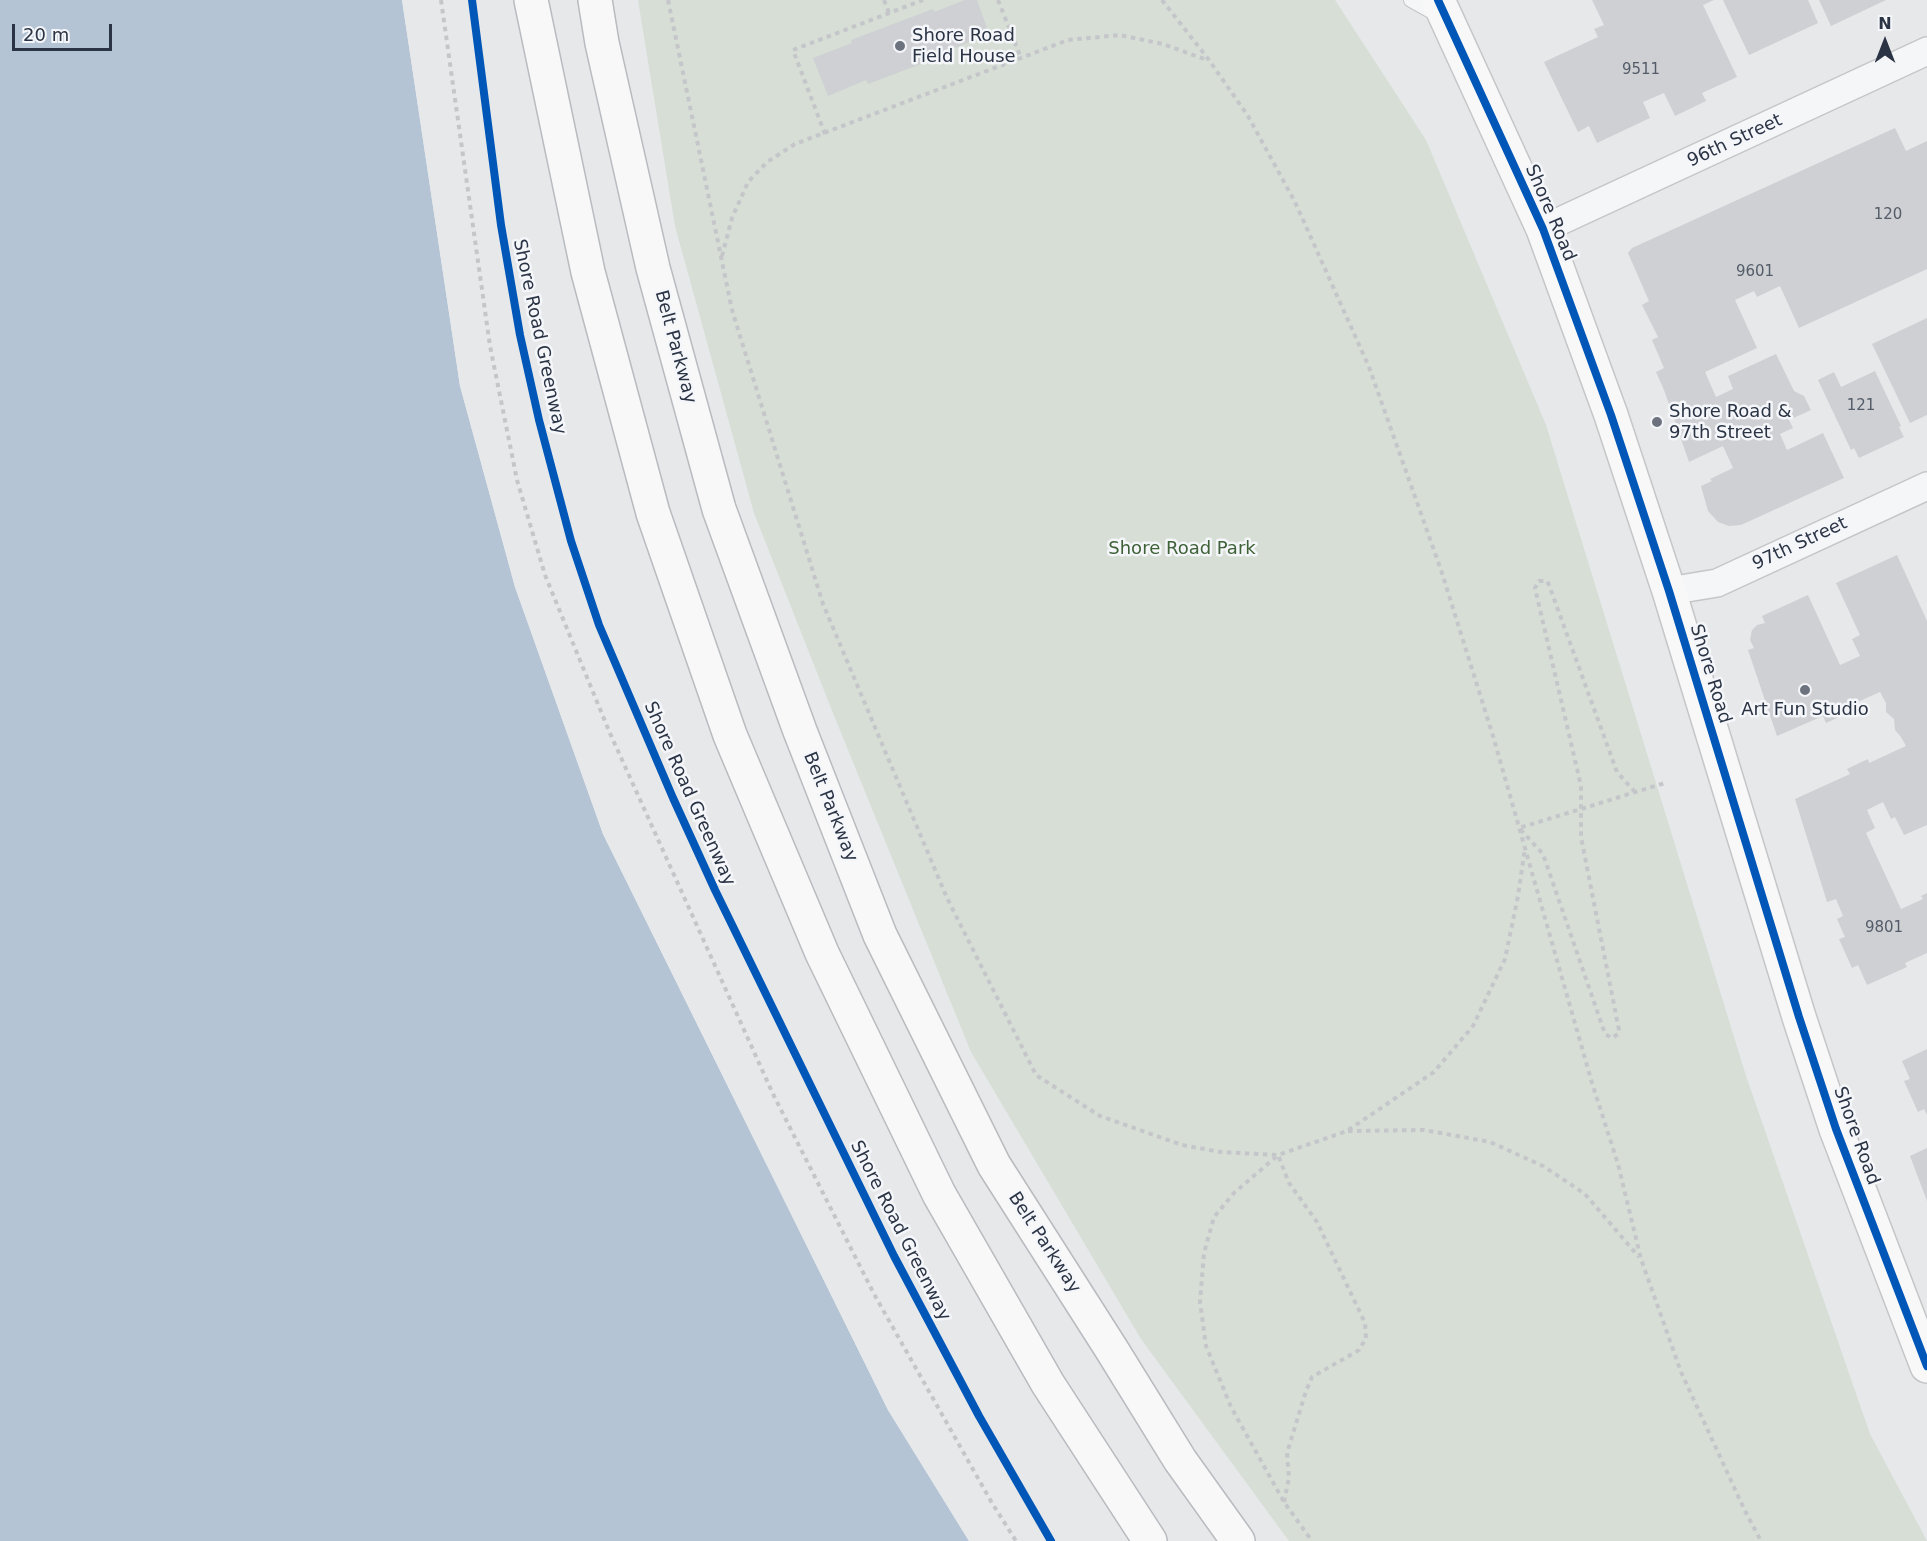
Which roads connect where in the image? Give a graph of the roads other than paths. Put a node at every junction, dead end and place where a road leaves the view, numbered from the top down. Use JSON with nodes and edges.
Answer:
{"nodes":[{"id":1,"x":531,"y":0,"type":"edge"},
{"id":2,"x":595,"y":0,"type":"edge"},
{"id":3,"x":1412,"y":0,"type":"edge"},
{"id":4,"x":1443,"y":10,"type":"edge"},
{"id":5,"x":1927,"y":51,"type":"edge"},
{"id":6,"x":1543,"y":229,"type":"junction"},
{"id":7,"x":1927,"y":486,"type":"edge"},
{"id":8,"x":1669,"y":591,"type":"junction"},
{"id":9,"x":1927,"y":1366,"type":"edge"},
{"id":10,"x":1180,"y":1460,"type":"junction"},
{"id":11,"x":1150,"y":1541,"type":"edge"},
{"id":12,"x":1238,"y":1541,"type":"edge"},
{"id":13,"x":1252,"y":1541,"type":"edge"}],
"edges":[{"from":1,"to":11,"type":"main road"},
{"from":2,"to":10,"type":"main road","name":"Belt Parkway"},
{"from":3,"to":4,"type":"lane"},
{"from":4,"to":6,"type":"main road","name":"Shore Road"},
{"from":5,"to":6,"type":"street","name":"96th Street"},
{"from":6,"to":8,"type":"main road","name":"Shore Road"},
{"from":7,"to":8,"type":"street","name":"97th Street"},
{"from":8,"to":9,"type":"main road","name":"Shore Road"},
{"from":10,"to":12,"type":"main road","name":"Belt Parkway"},
{"from":10,"to":13,"type":"main road"}]}
